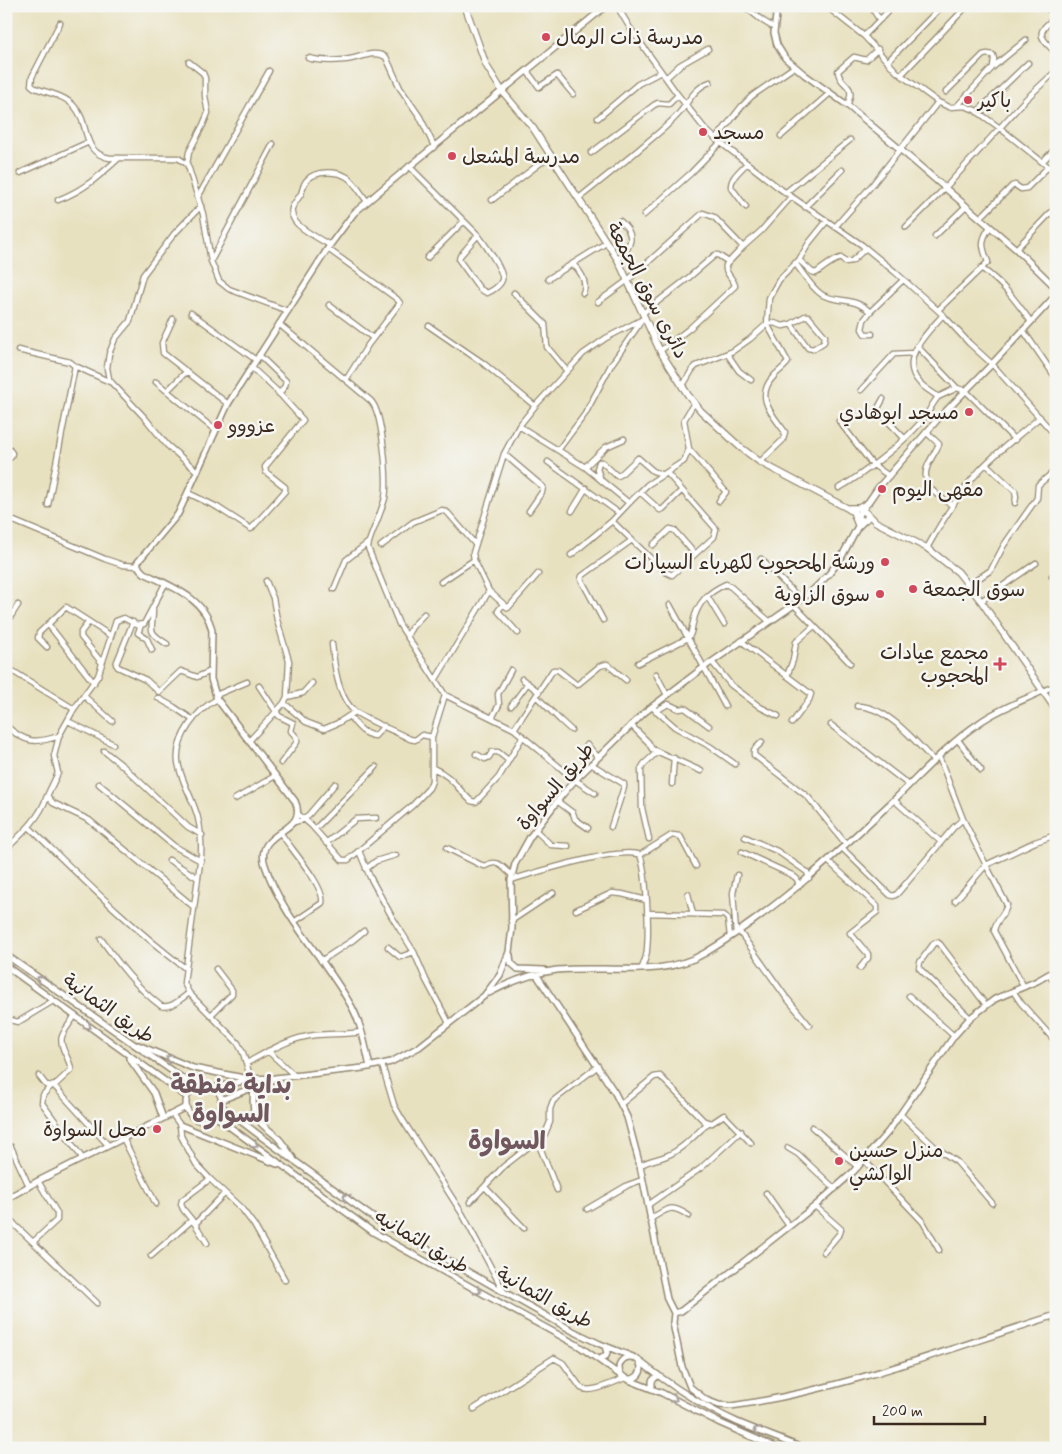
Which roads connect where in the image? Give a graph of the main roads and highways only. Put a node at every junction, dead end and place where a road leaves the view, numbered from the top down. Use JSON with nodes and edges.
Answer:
{"nodes":[{"id":1,"x":465,"y":6,"type":"edge"},
{"id":2,"x":869,"y":502,"type":"road end"},
{"id":3,"x":849,"y":509,"type":"junction"},
{"id":4,"x":858,"y":527,"type":"road end"},
{"id":5,"x":1056,"y":710,"type":"edge"}],
"edges":[{"from":1,"to":3,"type":"main road","name":"دائرى سوق الجمعة"},
{"from":2,"to":3,"type":"main road"},
{"from":3,"to":4,"type":"main road"},
{"from":3,"to":5,"type":"main road","name":"دائرى سوق الجمعة"}]}
